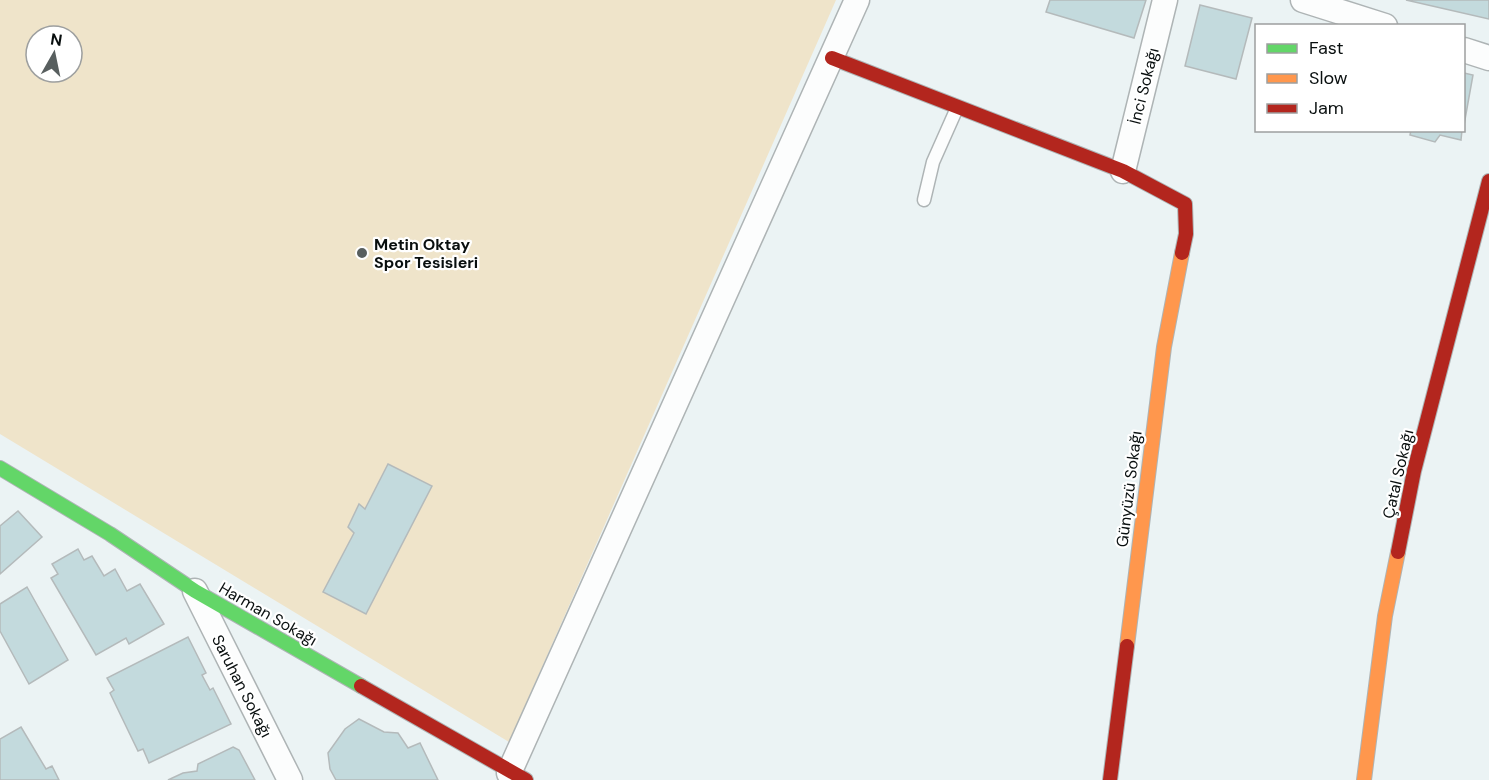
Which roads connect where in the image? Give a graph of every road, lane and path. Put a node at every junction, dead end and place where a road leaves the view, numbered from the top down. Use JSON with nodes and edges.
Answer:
{"nodes":[{"id":1,"x":857,"y":0,"type":"edge"},
{"id":2,"x":1165,"y":0,"type":"edge"},
{"id":3,"x":1303,"y":0,"type":"edge"},
{"id":4,"x":1379,"y":24,"type":"edge"},
{"id":5,"x":1465,"y":50,"type":"edge"},
{"id":6,"x":832,"y":58,"type":"junction"},
{"id":7,"x":1489,"y":58,"type":"edge"},
{"id":8,"x":957,"y":106,"type":"junction"},
{"id":9,"x":1123,"y":171,"type":"junction"},
{"id":10,"x":1489,"y":181,"type":"edge"},
{"id":11,"x":924,"y":200,"type":"dead end"},
{"id":12,"x":0,"y":468,"type":"edge"},
{"id":13,"x":195,"y":591,"type":"junction"},
{"id":14,"x":517,"y":776,"type":"edge"},
{"id":15,"x":290,"y":780,"type":"edge"},
{"id":16,"x":1110,"y":780,"type":"edge"},
{"id":17,"x":1364,"y":780,"type":"edge"}],
"edges":[{"from":1,"to":6,"type":"street"},
{"from":2,"to":9,"type":"street","name":"İnci Sokağı"},
{"from":3,"to":4,"type":"street"},
{"from":5,"to":7,"type":"street"},
{"from":6,"to":8,"type":"main road"},
{"from":6,"to":14,"type":"street"},
{"from":8,"to":9,"type":"main road"},
{"from":8,"to":11,"type":"lane"},
{"from":9,"to":16,"type":"main road","name":"Günyüzü Sokağı"},
{"from":10,"to":17,"type":"main road","name":"Çatal Sokağı"},
{"from":12,"to":13,"type":"main road","name":"Harman Sokağı"},
{"from":13,"to":14,"type":"main road","name":"Harman Sokağı"},
{"from":13,"to":15,"type":"street","name":"Saruhan Sokağı"}]}
